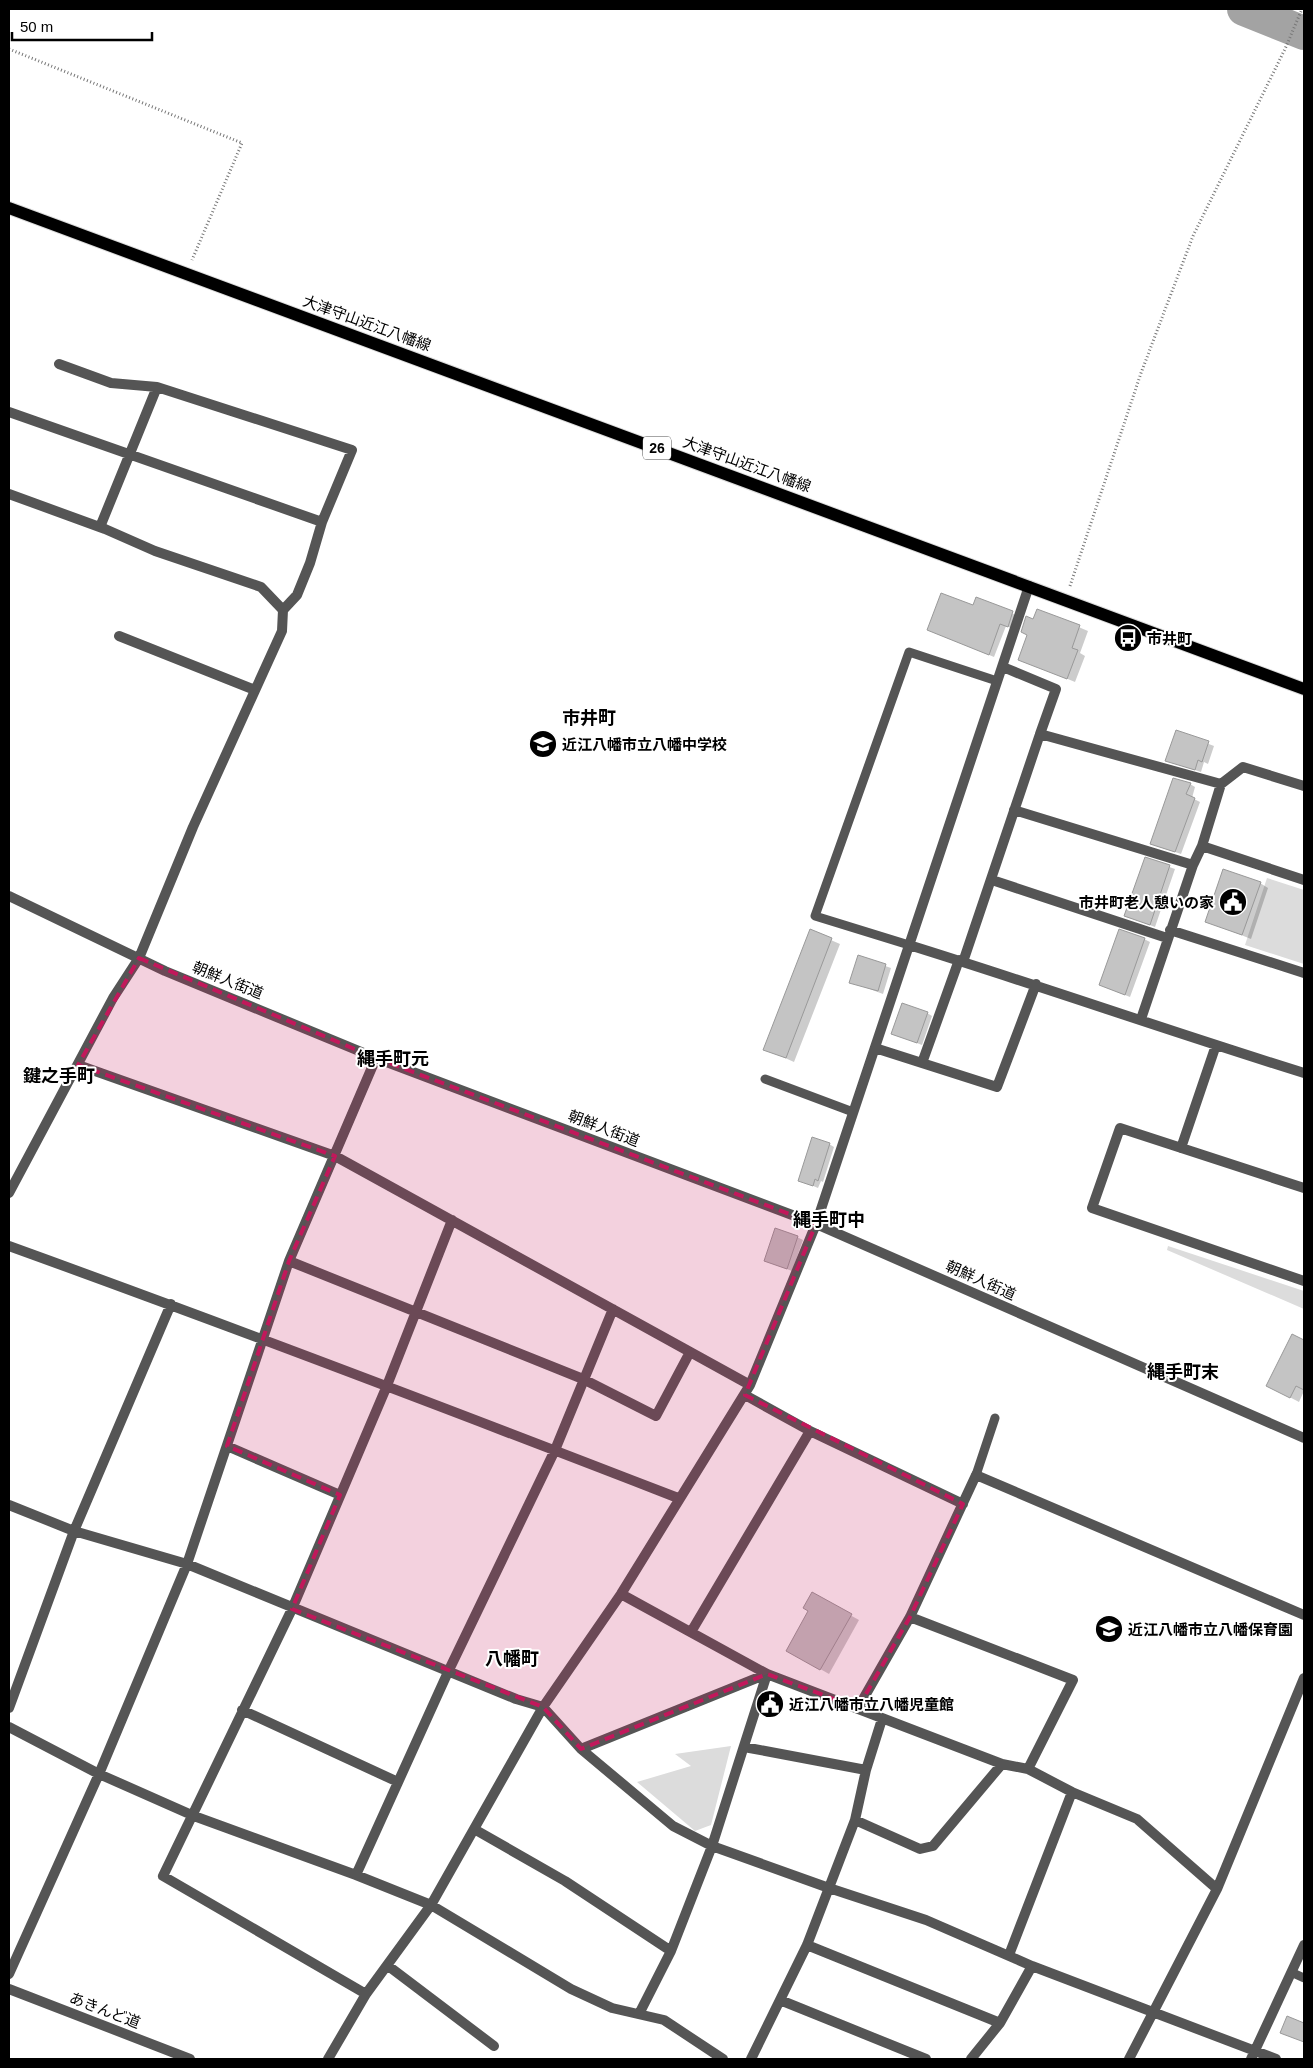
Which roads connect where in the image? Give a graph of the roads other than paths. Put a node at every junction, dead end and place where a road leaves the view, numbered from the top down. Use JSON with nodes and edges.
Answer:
{"nodes":[{"id":1,"x":9,"y":208,"type":"edge"},
{"id":2,"x":59,"y":364,"type":"dead end"},
{"id":3,"x":157,"y":387,"type":"junction"},
{"id":4,"x":9,"y":412,"type":"edge"},
{"id":5,"x":129,"y":456,"type":"junction"},
{"id":6,"x":9,"y":494,"type":"edge"},
{"id":7,"x":322,"y":522,"type":"junction"},
{"id":8,"x":100,"y":528,"type":"junction"},
{"id":9,"x":1030,"y":586,"type":"junction"},
{"id":10,"x":283,"y":610,"type":"junction"},
{"id":11,"x":119,"y":636,"type":"dead end"},
{"id":12,"x":1002,"y":667,"type":"junction"},
{"id":13,"x":997,"y":681,"type":"junction"},
{"id":14,"x":1304,"y":688,"type":"edge"},
{"id":15,"x":255,"y":690,"type":"junction"},
{"id":16,"x":1040,"y":734,"type":"junction"},
{"id":17,"x":1221,"y":784,"type":"junction"},
{"id":18,"x":1304,"y":786,"type":"edge"},
{"id":19,"x":1014,"y":810,"type":"junction"},
{"id":20,"x":1202,"y":846,"type":"junction"},
{"id":21,"x":1193,"y":865,"type":"junction"},
{"id":22,"x":992,"y":880,"type":"junction"},
{"id":23,"x":1304,"y":880,"type":"edge"},
{"id":24,"x":9,"y":896,"type":"edge"},
{"id":25,"x":1169,"y":934,"type":"junction"},
{"id":26,"x":909,"y":945,"type":"junction"},
{"id":27,"x":138,"y":958,"type":"junction"},
{"id":28,"x":961,"y":961,"type":"junction"},
{"id":29,"x":1304,"y":973,"type":"edge"},
{"id":30,"x":1036,"y":984,"type":"junction"},
{"id":31,"x":1140,"y":1019,"type":"junction"},
{"id":32,"x":1216,"y":1045,"type":"junction"},
{"id":33,"x":875,"y":1048,"type":"junction"},
{"id":34,"x":376,"y":1058,"type":"junction"},
{"id":35,"x":922,"y":1063,"type":"junction"},
{"id":36,"x":78,"y":1065,"type":"junction"},
{"id":37,"x":1304,"y":1073,"type":"edge"},
{"id":38,"x":765,"y":1080,"type":"dead end"},
{"id":39,"x":853,"y":1112,"type":"junction"},
{"id":40,"x":1181,"y":1148,"type":"junction"},
{"id":41,"x":335,"y":1156,"type":"junction"},
{"id":42,"x":1304,"y":1188,"type":"edge"},
{"id":43,"x":9,"y":1193,"type":"edge"},
{"id":44,"x":452,"y":1220,"type":"junction"},
{"id":45,"x":816,"y":1224,"type":"junction"},
{"id":46,"x":9,"y":1246,"type":"edge"},
{"id":47,"x":289,"y":1261,"type":"junction"},
{"id":48,"x":1304,"y":1282,"type":"edge"},
{"id":49,"x":171,"y":1304,"type":"junction"},
{"id":50,"x":614,"y":1309,"type":"junction"},
{"id":51,"x":416,"y":1312,"type":"junction"},
{"id":52,"x":263,"y":1338,"type":"junction"},
{"id":53,"x":690,"y":1352,"type":"junction"},
{"id":54,"x":583,"y":1379,"type":"junction"},
{"id":55,"x":386,"y":1388,"type":"junction"},
{"id":56,"x":747,"y":1390,"type":"junction"},
{"id":57,"x":995,"y":1418,"type":"dead end"},
{"id":58,"x":810,"y":1431,"type":"junction"},
{"id":59,"x":1304,"y":1438,"type":"edge"},
{"id":60,"x":227,"y":1446,"type":"junction"},
{"id":61,"x":555,"y":1450,"type":"junction"},
{"id":62,"x":976,"y":1475,"type":"junction"},
{"id":63,"x":340,"y":1495,"type":"junction"},
{"id":64,"x":678,"y":1498,"type":"junction"},
{"id":65,"x":963,"y":1504,"type":"junction"},
{"id":66,"x":9,"y":1505,"type":"edge"},
{"id":67,"x":74,"y":1531,"type":"junction"},
{"id":68,"x":187,"y":1564,"type":"junction"},
{"id":69,"x":621,"y":1594,"type":"junction"},
{"id":70,"x":292,"y":1609,"type":"junction"},
{"id":71,"x":1304,"y":1615,"type":"edge"},
{"id":72,"x":910,"y":1617,"type":"junction"},
{"id":73,"x":691,"y":1632,"type":"junction"},
{"id":74,"x":448,"y":1672,"type":"junction"},
{"id":75,"x":768,"y":1674,"type":"junction"},
{"id":76,"x":1304,"y":1678,"type":"edge"},
{"id":77,"x":543,"y":1707,"type":"junction"},
{"id":78,"x":9,"y":1708,"type":"edge"},
{"id":79,"x":858,"y":1708,"type":"junction"},
{"id":80,"x":242,"y":1710,"type":"junction"},
{"id":81,"x":882,"y":1719,"type":"junction"},
{"id":82,"x":9,"y":1727,"type":"edge"},
{"id":83,"x":744,"y":1747,"type":"junction"},
{"id":84,"x":581,"y":1749,"type":"junction"},
{"id":85,"x":1002,"y":1764,"type":"junction"},
{"id":86,"x":1028,"y":1768,"type":"junction"},
{"id":87,"x":866,"y":1770,"type":"junction"},
{"id":88,"x":99,"y":1774,"type":"junction"},
{"id":89,"x":398,"y":1782,"type":"junction"},
{"id":90,"x":1072,"y":1792,"type":"junction"},
{"id":91,"x":194,"y":1816,"type":"junction"},
{"id":92,"x":855,"y":1820,"type":"junction"},
{"id":93,"x":474,"y":1829,"type":"junction"},
{"id":94,"x":712,"y":1846,"type":"junction"},
{"id":95,"x":356,"y":1875,"type":"junction"},
{"id":96,"x":829,"y":1888,"type":"junction"},
{"id":97,"x":1217,"y":1889,"type":"junction"},
{"id":98,"x":431,"y":1905,"type":"junction"},
{"id":99,"x":807,"y":1944,"type":"junction"},
{"id":100,"x":1304,"y":1946,"type":"edge"},
{"id":101,"x":671,"y":1951,"type":"junction"},
{"id":102,"x":1009,"y":1955,"type":"junction"},
{"id":103,"x":387,"y":1965,"type":"junction"},
{"id":104,"x":1032,"y":1966,"type":"junction"},
{"id":105,"x":1293,"y":1973,"type":"junction"},
{"id":106,"x":9,"y":1974,"type":"edge"},
{"id":107,"x":1304,"y":1978,"type":"edge"},
{"id":108,"x":9,"y":1989,"type":"edge"},
{"id":109,"x":366,"y":1994,"type":"junction"},
{"id":110,"x":780,"y":2000,"type":"junction"},
{"id":111,"x":1153,"y":2012,"type":"junction"},
{"id":112,"x":639,"y":2014,"type":"junction"},
{"id":113,"x":1000,"y":2023,"type":"junction"},
{"id":114,"x":494,"y":2046,"type":"dead end"},
{"id":115,"x":1253,"y":2055,"type":"edge"},
{"id":116,"x":190,"y":2059,"type":"edge"},
{"id":117,"x":328,"y":2059,"type":"edge"},
{"id":118,"x":723,"y":2059,"type":"edge"},
{"id":119,"x":751,"y":2059,"type":"edge"},
{"id":120,"x":926,"y":2059,"type":"edge"},
{"id":121,"x":971,"y":2059,"type":"edge"},
{"id":122,"x":1129,"y":2059,"type":"edge"},
{"id":123,"x":1276,"y":2059,"type":"edge"}],
"edges":[{"from":1,"to":9,"type":"main road","name":"大津守山近江八幡線","number":"26"},
{"from":2,"to":3,"type":"street"},
{"from":3,"to":5,"type":"street"},
{"from":3,"to":7,"type":"street"},
{"from":4,"to":5,"type":"street"},
{"from":5,"to":7,"type":"street"},
{"from":5,"to":8,"type":"street"},
{"from":6,"to":8,"type":"street"},
{"from":7,"to":10,"type":"street"},
{"from":8,"to":10,"type":"street"},
{"from":9,"to":12,"type":"street"},
{"from":9,"to":14,"type":"main road","name":"大津守山近江八幡線","number":"26"},
{"from":10,"to":15,"type":"street"},
{"from":11,"to":15,"type":"street"},
{"from":12,"to":13,"type":"street"},
{"from":12,"to":16,"type":"street"},
{"from":13,"to":26,"type":"street"},
{"from":13,"to":26,"type":"lane"},
{"from":15,"to":27,"type":"street"},
{"from":16,"to":17,"type":"street"},
{"from":16,"to":19,"type":"street"},
{"from":17,"to":18,"type":"street"},
{"from":17,"to":20,"type":"street"},
{"from":19,"to":21,"type":"street"},
{"from":19,"to":22,"type":"street"},
{"from":20,"to":21,"type":"street"},
{"from":20,"to":23,"type":"street"},
{"from":21,"to":25,"type":"street"},
{"from":22,"to":25,"type":"street"},
{"from":22,"to":28,"type":"street"},
{"from":24,"to":27,"type":"street","name":"朝鮮人街道"},
{"from":25,"to":29,"type":"street"},
{"from":25,"to":31,"type":"street"},
{"from":26,"to":28,"type":"street"},
{"from":26,"to":33,"type":"street"},
{"from":27,"to":34,"type":"street","name":"朝鮮人街道"},
{"from":27,"to":36,"type":"street"},
{"from":28,"to":30,"type":"street"},
{"from":28,"to":35,"type":"street"},
{"from":30,"to":31,"type":"street"},
{"from":30,"to":35,"type":"street"},
{"from":31,"to":32,"type":"street"},
{"from":32,"to":37,"type":"street"},
{"from":32,"to":40,"type":"street"},
{"from":33,"to":35,"type":"street"},
{"from":33,"to":39,"type":"street"},
{"from":34,"to":41,"type":"street"},
{"from":34,"to":45,"type":"street","name":"朝鮮人街道"},
{"from":36,"to":41,"type":"street"},
{"from":36,"to":43,"type":"street"},
{"from":38,"to":39,"type":"lane"},
{"from":39,"to":45,"type":"street"},
{"from":40,"to":42,"type":"street"},
{"from":40,"to":48,"type":"street"},
{"from":41,"to":44,"type":"street"},
{"from":41,"to":47,"type":"street"},
{"from":44,"to":50,"type":"street"},
{"from":44,"to":51,"type":"street"},
{"from":45,"to":56,"type":"street"},
{"from":45,"to":59,"type":"street","name":"朝鮮人街道"},
{"from":46,"to":49,"type":"street"},
{"from":47,"to":51,"type":"street"},
{"from":47,"to":52,"type":"street"},
{"from":49,"to":52,"type":"street"},
{"from":49,"to":67,"type":"street"},
{"from":50,"to":53,"type":"street"},
{"from":50,"to":54,"type":"street"},
{"from":51,"to":54,"type":"street"},
{"from":51,"to":55,"type":"street"},
{"from":52,"to":55,"type":"street"},
{"from":52,"to":60,"type":"street"},
{"from":53,"to":54,"type":"street"},
{"from":53,"to":56,"type":"street"},
{"from":54,"to":61,"type":"street"},
{"from":55,"to":61,"type":"street"},
{"from":55,"to":63,"type":"street"},
{"from":56,"to":58,"type":"street"},
{"from":56,"to":64,"type":"street"},
{"from":57,"to":62,"type":"lane"},
{"from":58,"to":65,"type":"street"},
{"from":58,"to":73,"type":"street"},
{"from":60,"to":63,"type":"street"},
{"from":60,"to":68,"type":"street"},
{"from":61,"to":64,"type":"street"},
{"from":61,"to":74,"type":"street"},
{"from":62,"to":65,"type":"street"},
{"from":62,"to":71,"type":"street"},
{"from":63,"to":70,"type":"street"},
{"from":64,"to":69,"type":"street"},
{"from":65,"to":72,"type":"street"},
{"from":66,"to":67,"type":"street"},
{"from":67,"to":68,"type":"street"},
{"from":67,"to":78,"type":"street"},
{"from":68,"to":70,"type":"street"},
{"from":68,"to":88,"type":"street"},
{"from":69,"to":73,"type":"street"},
{"from":69,"to":77,"type":"street"},
{"from":70,"to":74,"type":"street"},
{"from":70,"to":80,"type":"street"},
{"from":72,"to":79,"type":"street"},
{"from":72,"to":86,"type":"street"},
{"from":73,"to":75,"type":"street"},
{"from":74,"to":77,"type":"street"},
{"from":74,"to":89,"type":"street"},
{"from":75,"to":79,"type":"street"},
{"from":75,"to":83,"type":"street"},
{"from":75,"to":84,"type":"street"},
{"from":76,"to":97,"type":"street"},
{"from":77,"to":84,"type":"street"},
{"from":77,"to":93,"type":"street"},
{"from":79,"to":81,"type":"street"},
{"from":80,"to":89,"type":"street"},
{"from":80,"to":91,"type":"street"},
{"from":81,"to":85,"type":"street"},
{"from":81,"to":87,"type":"street"},
{"from":82,"to":88,"type":"street"},
{"from":83,"to":87,"type":"street"},
{"from":83,"to":94,"type":"street"},
{"from":84,"to":94,"type":"street"},
{"from":85,"to":86,"type":"street"},
{"from":85,"to":92,"type":"street"},
{"from":86,"to":90,"type":"street"},
{"from":87,"to":92,"type":"street"},
{"from":88,"to":91,"type":"street"},
{"from":88,"to":106,"type":"street"},
{"from":89,"to":95,"type":"street"},
{"from":90,"to":97,"type":"street"},
{"from":90,"to":102,"type":"street"},
{"from":91,"to":95,"type":"street"},
{"from":91,"to":109,"type":"street"},
{"from":92,"to":96,"type":"street"},
{"from":93,"to":98,"type":"street"},
{"from":93,"to":101,"type":"street"},
{"from":94,"to":96,"type":"street"},
{"from":94,"to":101,"type":"street"},
{"from":95,"to":98,"type":"street"},
{"from":96,"to":99,"type":"street"},
{"from":96,"to":102,"type":"street"},
{"from":97,"to":111,"type":"street"},
{"from":98,"to":103,"type":"street"},
{"from":98,"to":112,"type":"street"},
{"from":99,"to":110,"type":"street"},
{"from":99,"to":113,"type":"street"},
{"from":100,"to":105,"type":"street"},
{"from":101,"to":112,"type":"street"},
{"from":102,"to":104,"type":"street"},
{"from":103,"to":109,"type":"street"},
{"from":103,"to":114,"type":"street"},
{"from":104,"to":111,"type":"street"},
{"from":104,"to":113,"type":"street"},
{"from":105,"to":107,"type":"lane"},
{"from":105,"to":115,"type":"street"},
{"from":108,"to":116,"type":"street","name":"あきんど道"},
{"from":109,"to":117,"type":"street"},
{"from":110,"to":119,"type":"street"},
{"from":110,"to":120,"type":"street"},
{"from":111,"to":115,"type":"street"},
{"from":111,"to":122,"type":"street"},
{"from":112,"to":118,"type":"street"},
{"from":113,"to":121,"type":"street"},
{"from":115,"to":123,"type":"street"}]}
